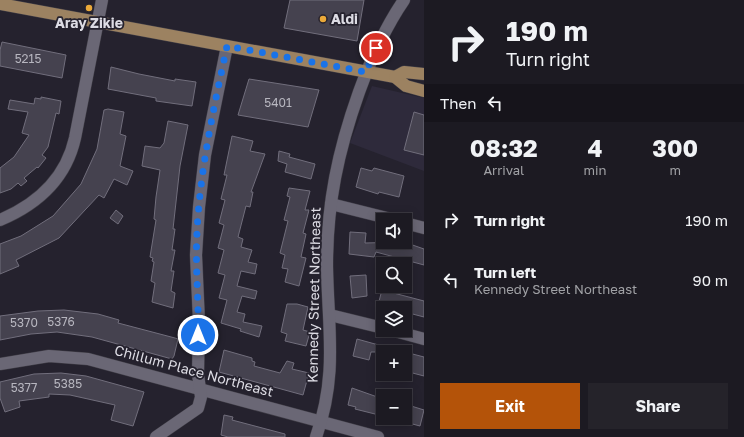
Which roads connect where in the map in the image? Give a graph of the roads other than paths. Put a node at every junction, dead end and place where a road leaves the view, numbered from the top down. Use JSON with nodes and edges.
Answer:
{"nodes":[{"id":1,"x":102,"y":0,"type":"edge"},
{"id":2,"x":404,"y":0,"type":"edge"},
{"id":3,"x":0,"y":4,"type":"edge"},
{"id":4,"x":99,"y":22,"type":"junction"},
{"id":5,"x":227,"y":46,"type":"junction"},
{"id":6,"x":366,"y":72,"type":"junction"},
{"id":7,"x":424,"y":74,"type":"edge"},
{"id":8,"x":395,"y":76,"type":"junction"},
{"id":9,"x":424,"y":91,"type":"edge"},
{"id":10,"x":331,"y":204,"type":"junction"},
{"id":11,"x":376,"y":215,"type":"edge"},
{"id":12,"x":0,"y":220,"type":"edge"},
{"id":13,"x":412,"y":225,"type":"edge"},
{"id":14,"x":424,"y":228,"type":"edge"},
{"id":15,"x":330,"y":315,"type":"junction"},
{"id":16,"x":376,"y":326,"type":"edge"},
{"id":17,"x":412,"y":336,"type":"edge"},
{"id":18,"x":424,"y":339,"type":"edge"},
{"id":19,"x":0,"y":364,"type":"edge"},
{"id":20,"x":199,"y":389,"type":"junction"},
{"id":21,"x":321,"y":422,"type":"junction"},
{"id":22,"x":156,"y":437,"type":"edge"},
{"id":23,"x":316,"y":437,"type":"edge"},
{"id":24,"x":378,"y":437,"type":"edge"}],
"edges":[{"from":1,"to":4,"type":"street"},
{"from":2,"to":6,"type":"street","name":"Kennedy Street Northeast"},
{"from":3,"to":4,"type":"main road"},
{"from":4,"to":5,"type":"main road"},
{"from":4,"to":12,"type":"street"},
{"from":5,"to":6,"type":"main road"},
{"from":5,"to":20,"type":"street"},
{"from":6,"to":8,"type":"main road"},
{"from":6,"to":10,"type":"street","name":"Kennedy Street Northeast"},
{"from":7,"to":8,"type":"main road"},
{"from":8,"to":9,"type":"main road"},
{"from":10,"to":11,"type":"street"},
{"from":10,"to":15,"type":"street","name":"Kennedy Street Northeast"},
{"from":13,"to":14,"type":"street"},
{"from":15,"to":16,"type":"street"},
{"from":15,"to":21,"type":"street","name":"Kennedy Street Northeast"},
{"from":17,"to":18,"type":"street"},
{"from":19,"to":20,"type":"street","name":"Chillum Place Northeast"},
{"from":20,"to":21,"type":"street","name":"Chillum Place Northeast"},
{"from":20,"to":22,"type":"street"},
{"from":21,"to":23,"type":"street","name":"Kennedy Street Northeast"},
{"from":21,"to":24,"type":"street","name":"Chillum Place Northeast"}]}
